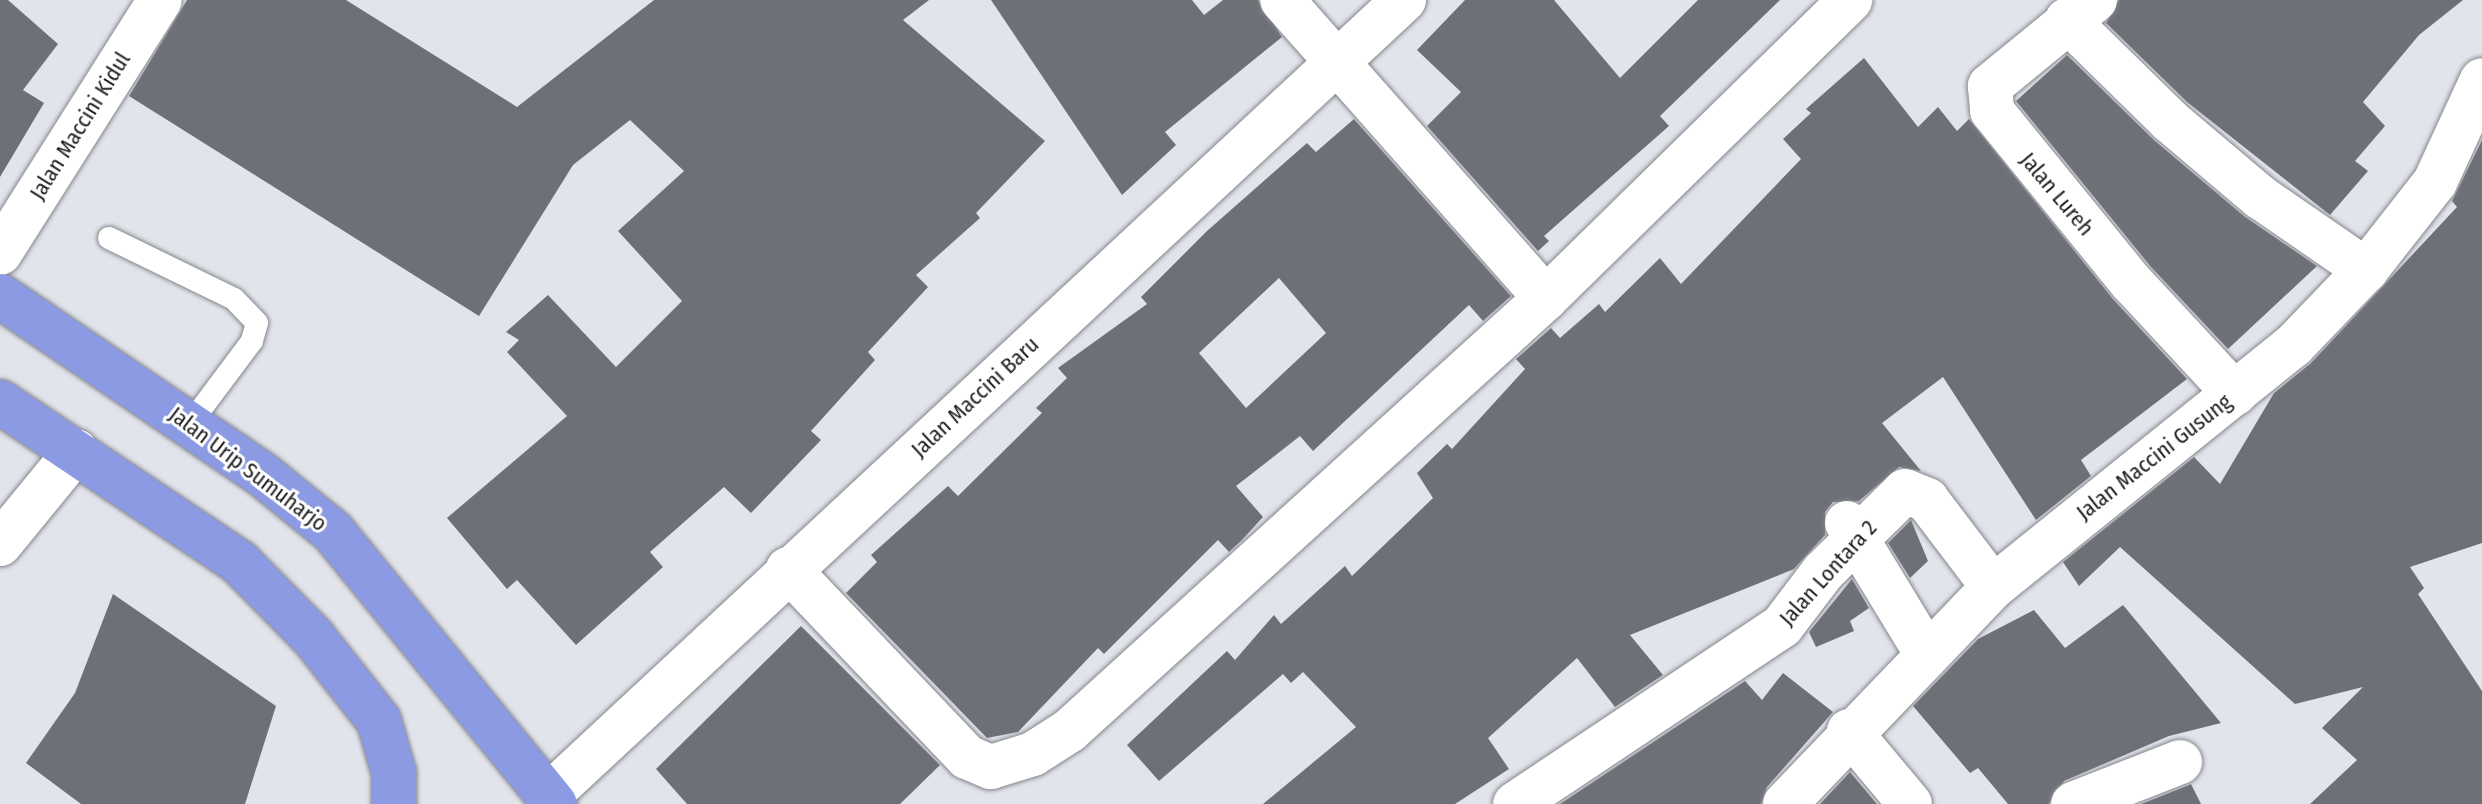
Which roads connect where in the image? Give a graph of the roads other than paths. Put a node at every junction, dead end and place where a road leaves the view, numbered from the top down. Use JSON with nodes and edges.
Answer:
{"nodes":[{"id":1,"x":160,"y":0,"type":"edge"},
{"id":2,"x":1282,"y":0,"type":"edge"},
{"id":3,"x":1404,"y":0,"type":"edge"},
{"id":4,"x":1850,"y":0,"type":"edge"},
{"id":5,"x":2081,"y":10,"type":"edge"},
{"id":6,"x":1340,"y":63,"type":"junction"},
{"id":7,"x":2482,"y":80,"type":"edge"},
{"id":8,"x":109,"y":238,"type":"dead end"},
{"id":9,"x":0,"y":253,"type":"edge"},
{"id":10,"x":2366,"y":270,"type":"junction"},
{"id":11,"x":0,"y":296,"type":"edge"},
{"id":12,"x":1546,"y":298,"type":"junction"},
{"id":13,"x":2235,"y":394,"type":"junction"},
{"id":14,"x":0,"y":402,"type":"edge"},
{"id":15,"x":190,"y":424,"type":"junction"},
{"id":16,"x":76,"y":451,"type":"junction"},
{"id":17,"x":1852,"y":531,"type":"junction"},
{"id":18,"x":0,"y":544,"type":"edge"},
{"id":19,"x":788,"y":569,"type":"junction"},
{"id":20,"x":1993,"y":587,"type":"junction"},
{"id":21,"x":1926,"y":653,"type":"junction"},
{"id":22,"x":1849,"y":731,"type":"junction"},
{"id":23,"x":2180,"y":762,"type":"dead end"},
{"id":24,"x":552,"y":800,"type":"edge"},
{"id":25,"x":394,"y":804,"type":"edge"},
{"id":26,"x":1515,"y":804,"type":"edge"},
{"id":27,"x":1785,"y":804,"type":"edge"},
{"id":28,"x":1910,"y":804,"type":"edge"},
{"id":29,"x":2073,"y":804,"type":"edge"}],
"edges":[{"from":1,"to":9,"type":"street","name":"Jalan Maccini Kidul"},
{"from":2,"to":6,"type":"street"},
{"from":3,"to":6,"type":"street","name":"Jalan Maccini Baru"},
{"from":4,"to":12,"type":"street"},
{"from":5,"to":10,"type":"street"},
{"from":5,"to":13,"type":"street","name":"Jalan Lureh"},
{"from":6,"to":12,"type":"street"},
{"from":6,"to":19,"type":"street","name":"Jalan Maccini Baru"},
{"from":7,"to":10,"type":"street","name":"Jalan Maccini Gusung"},
{"from":8,"to":15,"type":"lane"},
{"from":10,"to":13,"type":"street","name":"Jalan Maccini Gusung"},
{"from":11,"to":15,"type":"highway","name":"Jalan Urip Sumuharjo"},
{"from":12,"to":19,"type":"street"},
{"from":13,"to":20,"type":"street","name":"Jalan Maccini Gusung"},
{"from":14,"to":16,"type":"highway"},
{"from":15,"to":24,"type":"highway","name":"Jalan Urip Sumuharjo"},
{"from":16,"to":18,"type":"street"},
{"from":16,"to":25,"type":"highway"},
{"from":17,"to":20,"type":"street","name":"Jalan Lontara 2"},
{"from":17,"to":21,"type":"street"},
{"from":17,"to":26,"type":"street","name":"Jalan Lontara 2"},
{"from":19,"to":24,"type":"street","name":"Jalan Maccini Baru"},
{"from":20,"to":21,"type":"street","name":"Jalan Maccini Gusung"},
{"from":21,"to":22,"type":"street","name":"Jalan Maccini Gusung"},
{"from":22,"to":27,"type":"street","name":"Jalan Maccini Gusung"},
{"from":22,"to":28,"type":"street"},
{"from":23,"to":29,"type":"street"}]}
